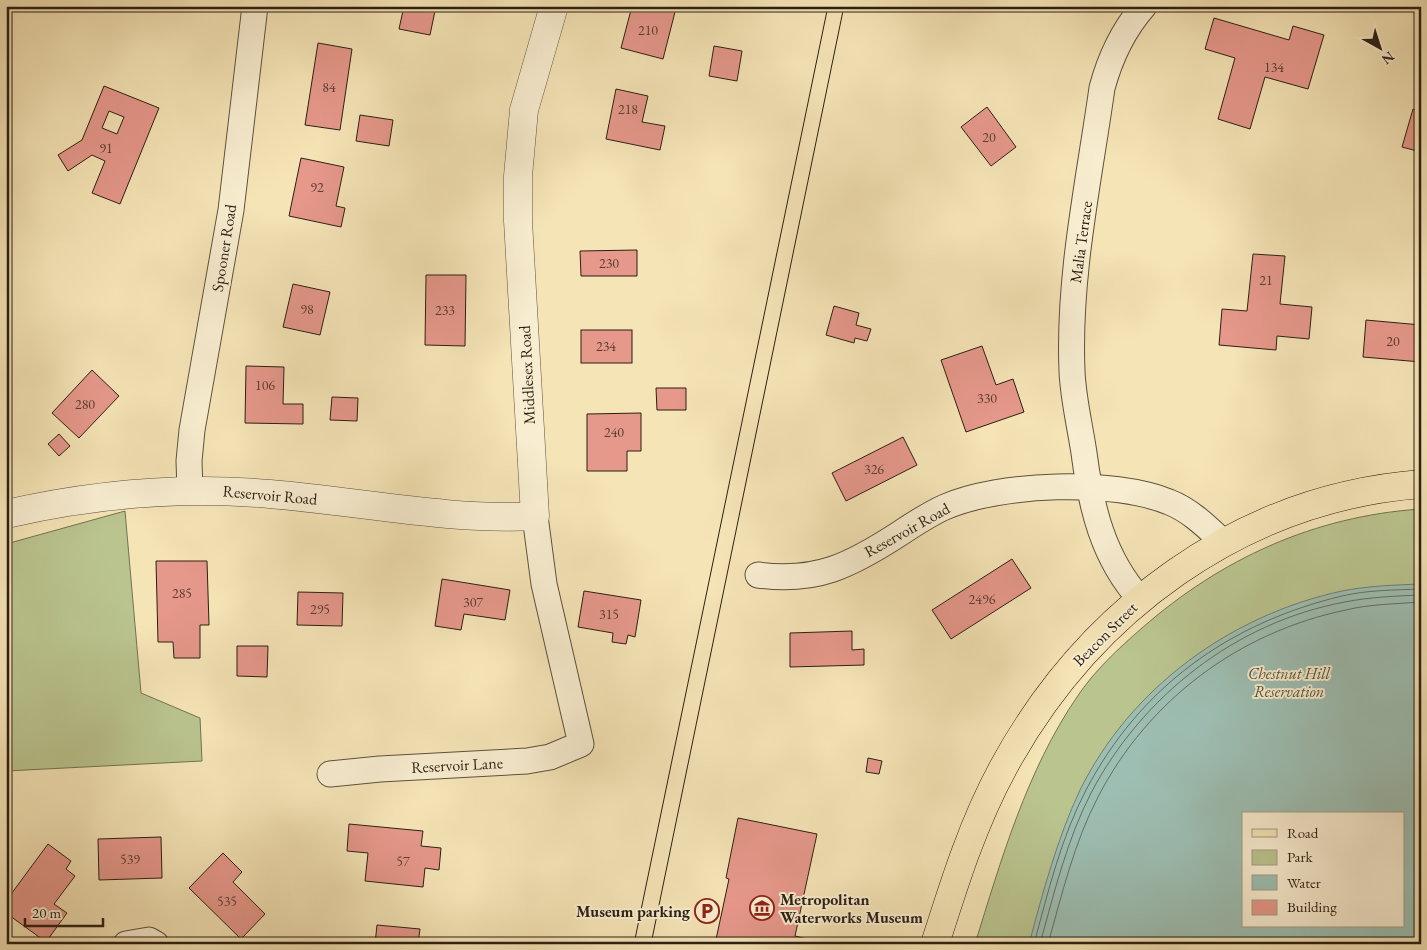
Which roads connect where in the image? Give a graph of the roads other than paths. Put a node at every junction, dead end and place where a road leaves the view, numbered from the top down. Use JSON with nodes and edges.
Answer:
{"nodes":[{"id":1,"x":255,"y":6,"type":"edge"},
{"id":2,"x":554,"y":6,"type":"edge"},
{"id":3,"x":1144,"y":6,"type":"edge"},
{"id":4,"x":1421,"y":484,"type":"edge"},
{"id":5,"x":1089,"y":488,"type":"junction"},
{"id":6,"x":190,"y":490,"type":"junction"},
{"id":7,"x":6,"y":514,"type":"edge"},
{"id":8,"x":535,"y":516,"type":"junction"},
{"id":9,"x":1223,"y":542,"type":"junction"},
{"id":10,"x":758,"y":575,"type":"dead end"},
{"id":11,"x":1140,"y":599,"type":"junction"},
{"id":12,"x":580,"y":744,"type":"joint"},
{"id":13,"x":330,"y":774,"type":"dead end"},
{"id":14,"x":126,"y":944,"type":"edge"},
{"id":15,"x":156,"y":944,"type":"edge"},
{"id":16,"x":935,"y":944,"type":"edge"}],
"edges":[{"from":1,"to":6,"type":"street","name":"Spooner Road"},
{"from":2,"to":8,"type":"street","name":"Middlesex Road"},
{"from":3,"to":5,"type":"street","name":"Malia Terrace"},
{"from":4,"to":9,"type":"main road","name":"Beacon Street"},
{"from":5,"to":9,"type":"street","name":"Reservoir Road"},
{"from":5,"to":10,"type":"street","name":"Reservoir Road"},
{"from":5,"to":11,"type":"street"},
{"from":6,"to":7,"type":"street","name":"Reservoir Road"},
{"from":6,"to":8,"type":"street","name":"Reservoir Road"},
{"from":8,"to":12,"type":"street","name":"Middlesex Road"},
{"from":9,"to":11,"type":"main road","name":"Beacon Street"},
{"from":11,"to":16,"type":"main road","name":"Beacon Street"},
{"from":12,"to":13,"type":"street","name":"Reservoir Lane"},
{"from":14,"to":15,"type":"street"}]}
